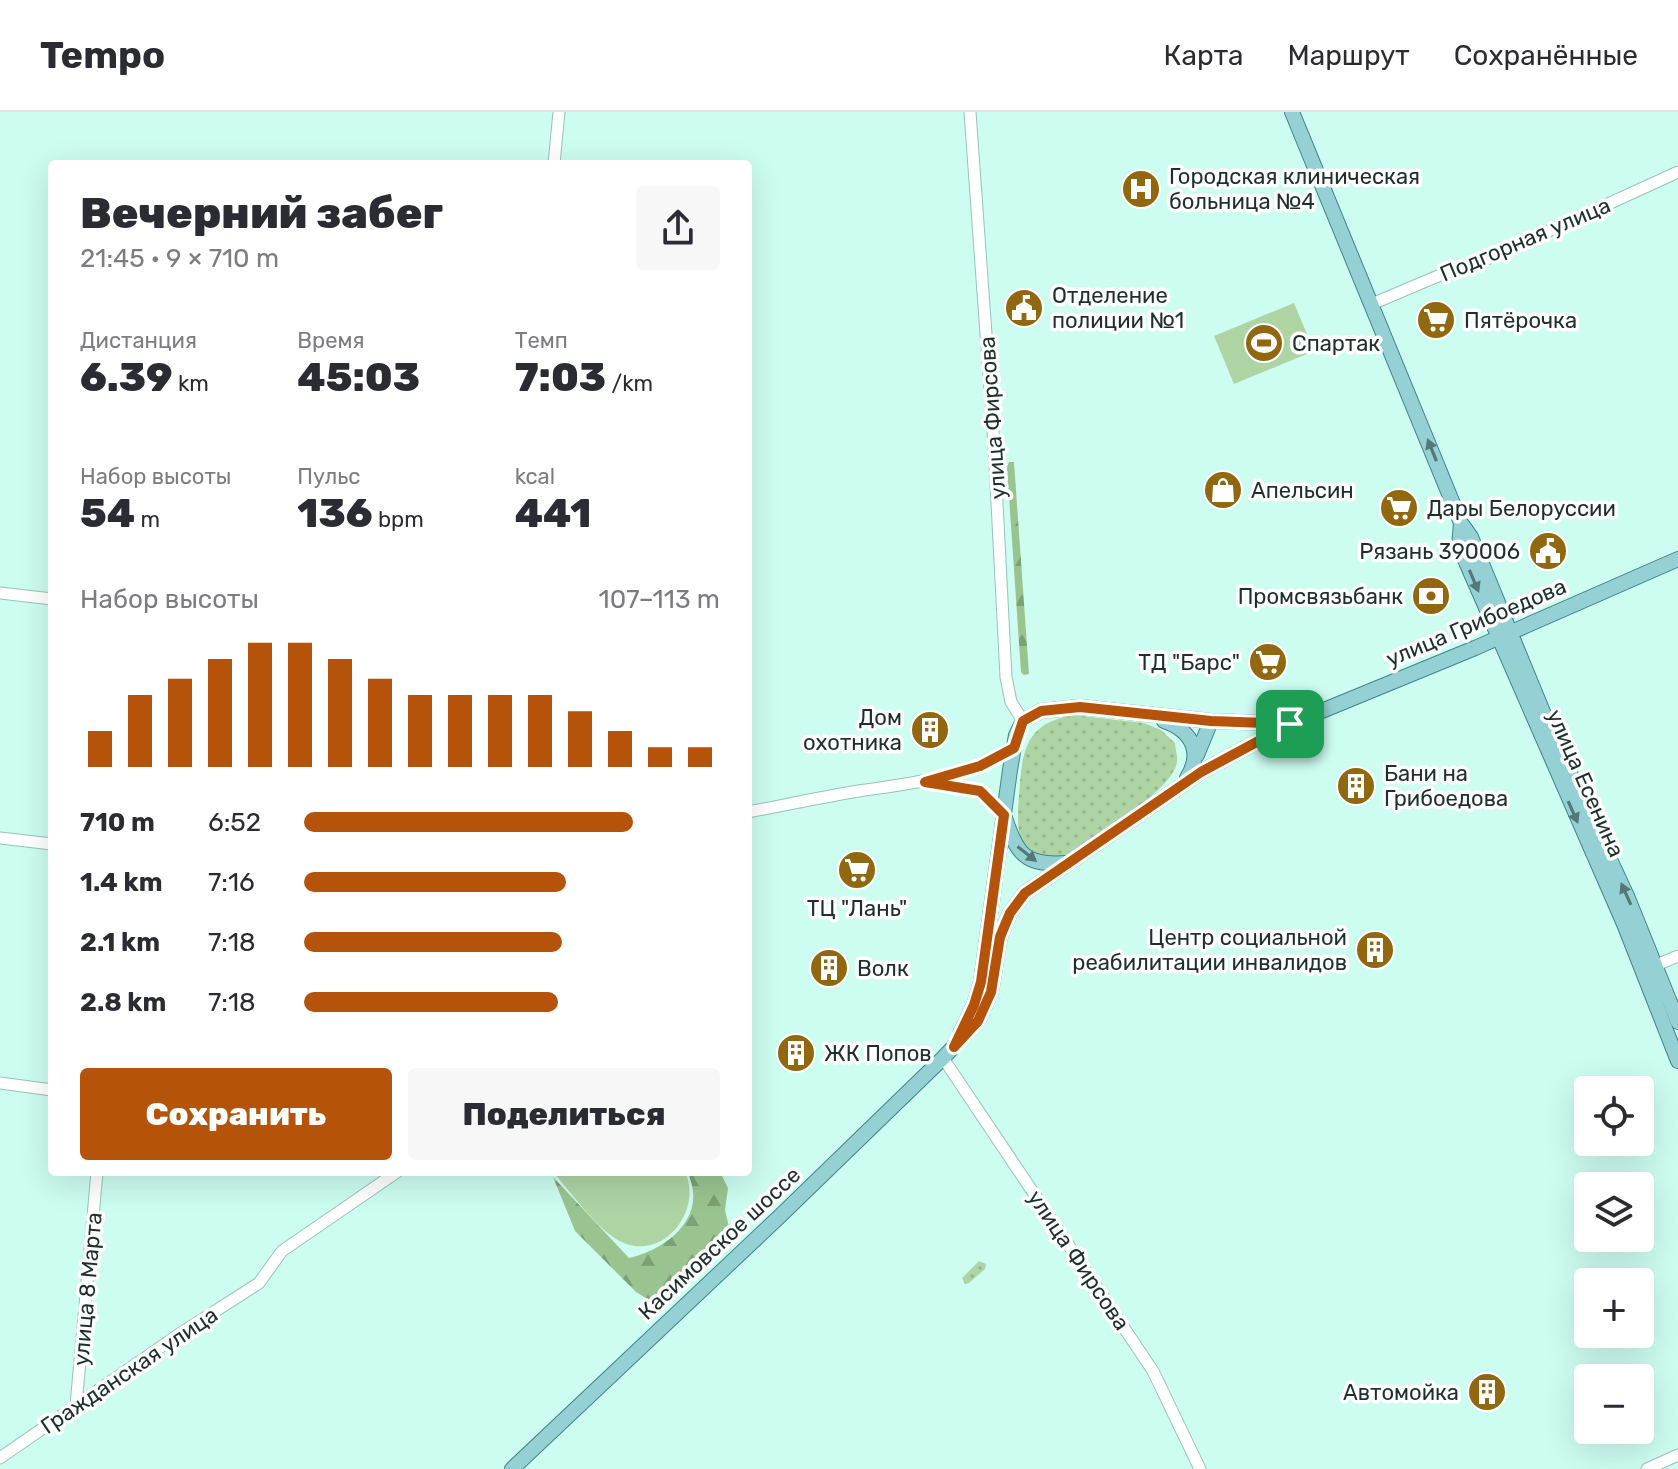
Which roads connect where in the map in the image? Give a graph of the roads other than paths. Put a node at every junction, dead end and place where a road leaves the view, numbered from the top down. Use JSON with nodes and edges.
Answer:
{"nodes":[{"id":1,"x":559,"y":112,"type":"edge"},
{"id":2,"x":970,"y":112,"type":"edge"},
{"id":3,"x":1292,"y":112,"type":"edge"},
{"id":4,"x":554,"y":160,"type":"edge"},
{"id":5,"x":1678,"y":172,"type":"edge"},
{"id":6,"x":1372,"y":304,"type":"junction"},
{"id":7,"x":1678,"y":559,"type":"edge"},
{"id":8,"x":0,"y":593,"type":"edge"},
{"id":9,"x":48,"y":599,"type":"edge"},
{"id":10,"x":1505,"y":635,"type":"junction"},
{"id":11,"x":1145,"y":714,"type":"junction"},
{"id":12,"x":1023,"y":721,"type":"junction"},
{"id":13,"x":1211,"y":721,"type":"junction"},
{"id":14,"x":1290,"y":724,"type":"junction"},
{"id":15,"x":1014,"y":748,"type":"junction"},
{"id":16,"x":1197,"y":755,"type":"junction"},
{"id":17,"x":1201,"y":772,"type":"junction"},
{"id":18,"x":925,"y":782,"type":"junction"},
{"id":19,"x":1185,"y":783,"type":"junction"},
{"id":20,"x":752,"y":811,"type":"edge"},
{"id":21,"x":1004,"y":815,"type":"junction"},
{"id":22,"x":0,"y":838,"type":"edge"},
{"id":23,"x":48,"y":844,"type":"edge"},
{"id":24,"x":1070,"y":862,"type":"junction"},
{"id":25,"x":1678,"y":956,"type":"edge"},
{"id":26,"x":1648,"y":969,"type":"junction"},
{"id":27,"x":1678,"y":1022,"type":"edge"},
{"id":28,"x":949,"y":1053,"type":"junction"},
{"id":29,"x":1678,"y":1061,"type":"edge"},
{"id":30,"x":0,"y":1083,"type":"edge"},
{"id":31,"x":48,"y":1089,"type":"edge"},
{"id":32,"x":97,"y":1176,"type":"edge"},
{"id":33,"x":391,"y":1176,"type":"edge"},
{"id":34,"x":76,"y":1405,"type":"junction"},
{"id":35,"x":1678,"y":1455,"type":"edge"},
{"id":36,"x":0,"y":1458,"type":"edge"},
{"id":37,"x":512,"y":1469,"type":"edge"},
{"id":38,"x":1200,"y":1469,"type":"edge"},
{"id":39,"x":1647,"y":1469,"type":"edge"}],
"edges":[{"from":1,"to":4,"type":"street"},
{"from":2,"to":12,"type":"street","name":"улица Фирсова"},
{"from":3,"to":6,"type":"main road","name":"улица Есенина"},
{"from":5,"to":6,"type":"street","name":"Подгорная улица"},
{"from":10,"to":6,"type":"main road","name":"улица Есенина","one_way":true},
{"from":7,"to":10,"type":"main road","name":"улица Грибоедова"},
{"from":8,"to":9,"type":"street"},
{"from":10,"to":14,"type":"main road","name":"улица Грибоедова"},
{"from":10,"to":26,"type":"main road","name":"улица Есенина"},
{"from":11,"to":12,"type":"main road"},
{"from":11,"to":13,"type":"main road"},
{"from":11,"to":16,"type":"main road"},
{"from":12,"to":15,"type":"main road","name":"Касимовское шоссе"},
{"from":13,"to":14,"type":"main road"},
{"from":13,"to":16,"type":"main road"},
{"from":14,"to":17,"type":"main road","name":"Касимовское шоссе"},
{"from":15,"to":18,"type":"street"},
{"from":15,"to":21,"type":"main road","name":"Касимовское шоссе"},
{"from":16,"to":17,"type":"street"},
{"from":16,"to":19,"type":"main road"},
{"from":17,"to":19,"type":"main road","name":"Касимовское шоссе"},
{"from":18,"to":20,"type":"street"},
{"from":18,"to":21,"type":"street"},
{"from":19,"to":24,"type":"main road","name":"Касимовское шоссе"},
{"from":21,"to":24,"type":"main road","one_way":true},
{"from":21,"to":28,"type":"main road","name":"Касимовское шоссе"},
{"from":22,"to":23,"type":"street"},
{"from":24,"to":28,"type":"main road","name":"Касимовское шоссе"},
{"from":25,"to":26,"type":"street"},
{"from":26,"to":27,"type":"main road","name":"улица Есенина"},
{"from":26,"to":29,"type":"main road","name":"улица Есенина"},
{"from":28,"to":37,"type":"main road","name":"Касимовское шоссе"},
{"from":28,"to":38,"type":"street","name":"улица Фирсова"},
{"from":30,"to":31,"type":"street"},
{"from":32,"to":34,"type":"street","name":"улица 8 Марта"},
{"from":33,"to":34,"type":"street","name":"Гражданская улица"},
{"from":34,"to":36,"type":"street","name":"Гражданская улица"},
{"from":35,"to":39,"type":"street"}]}
